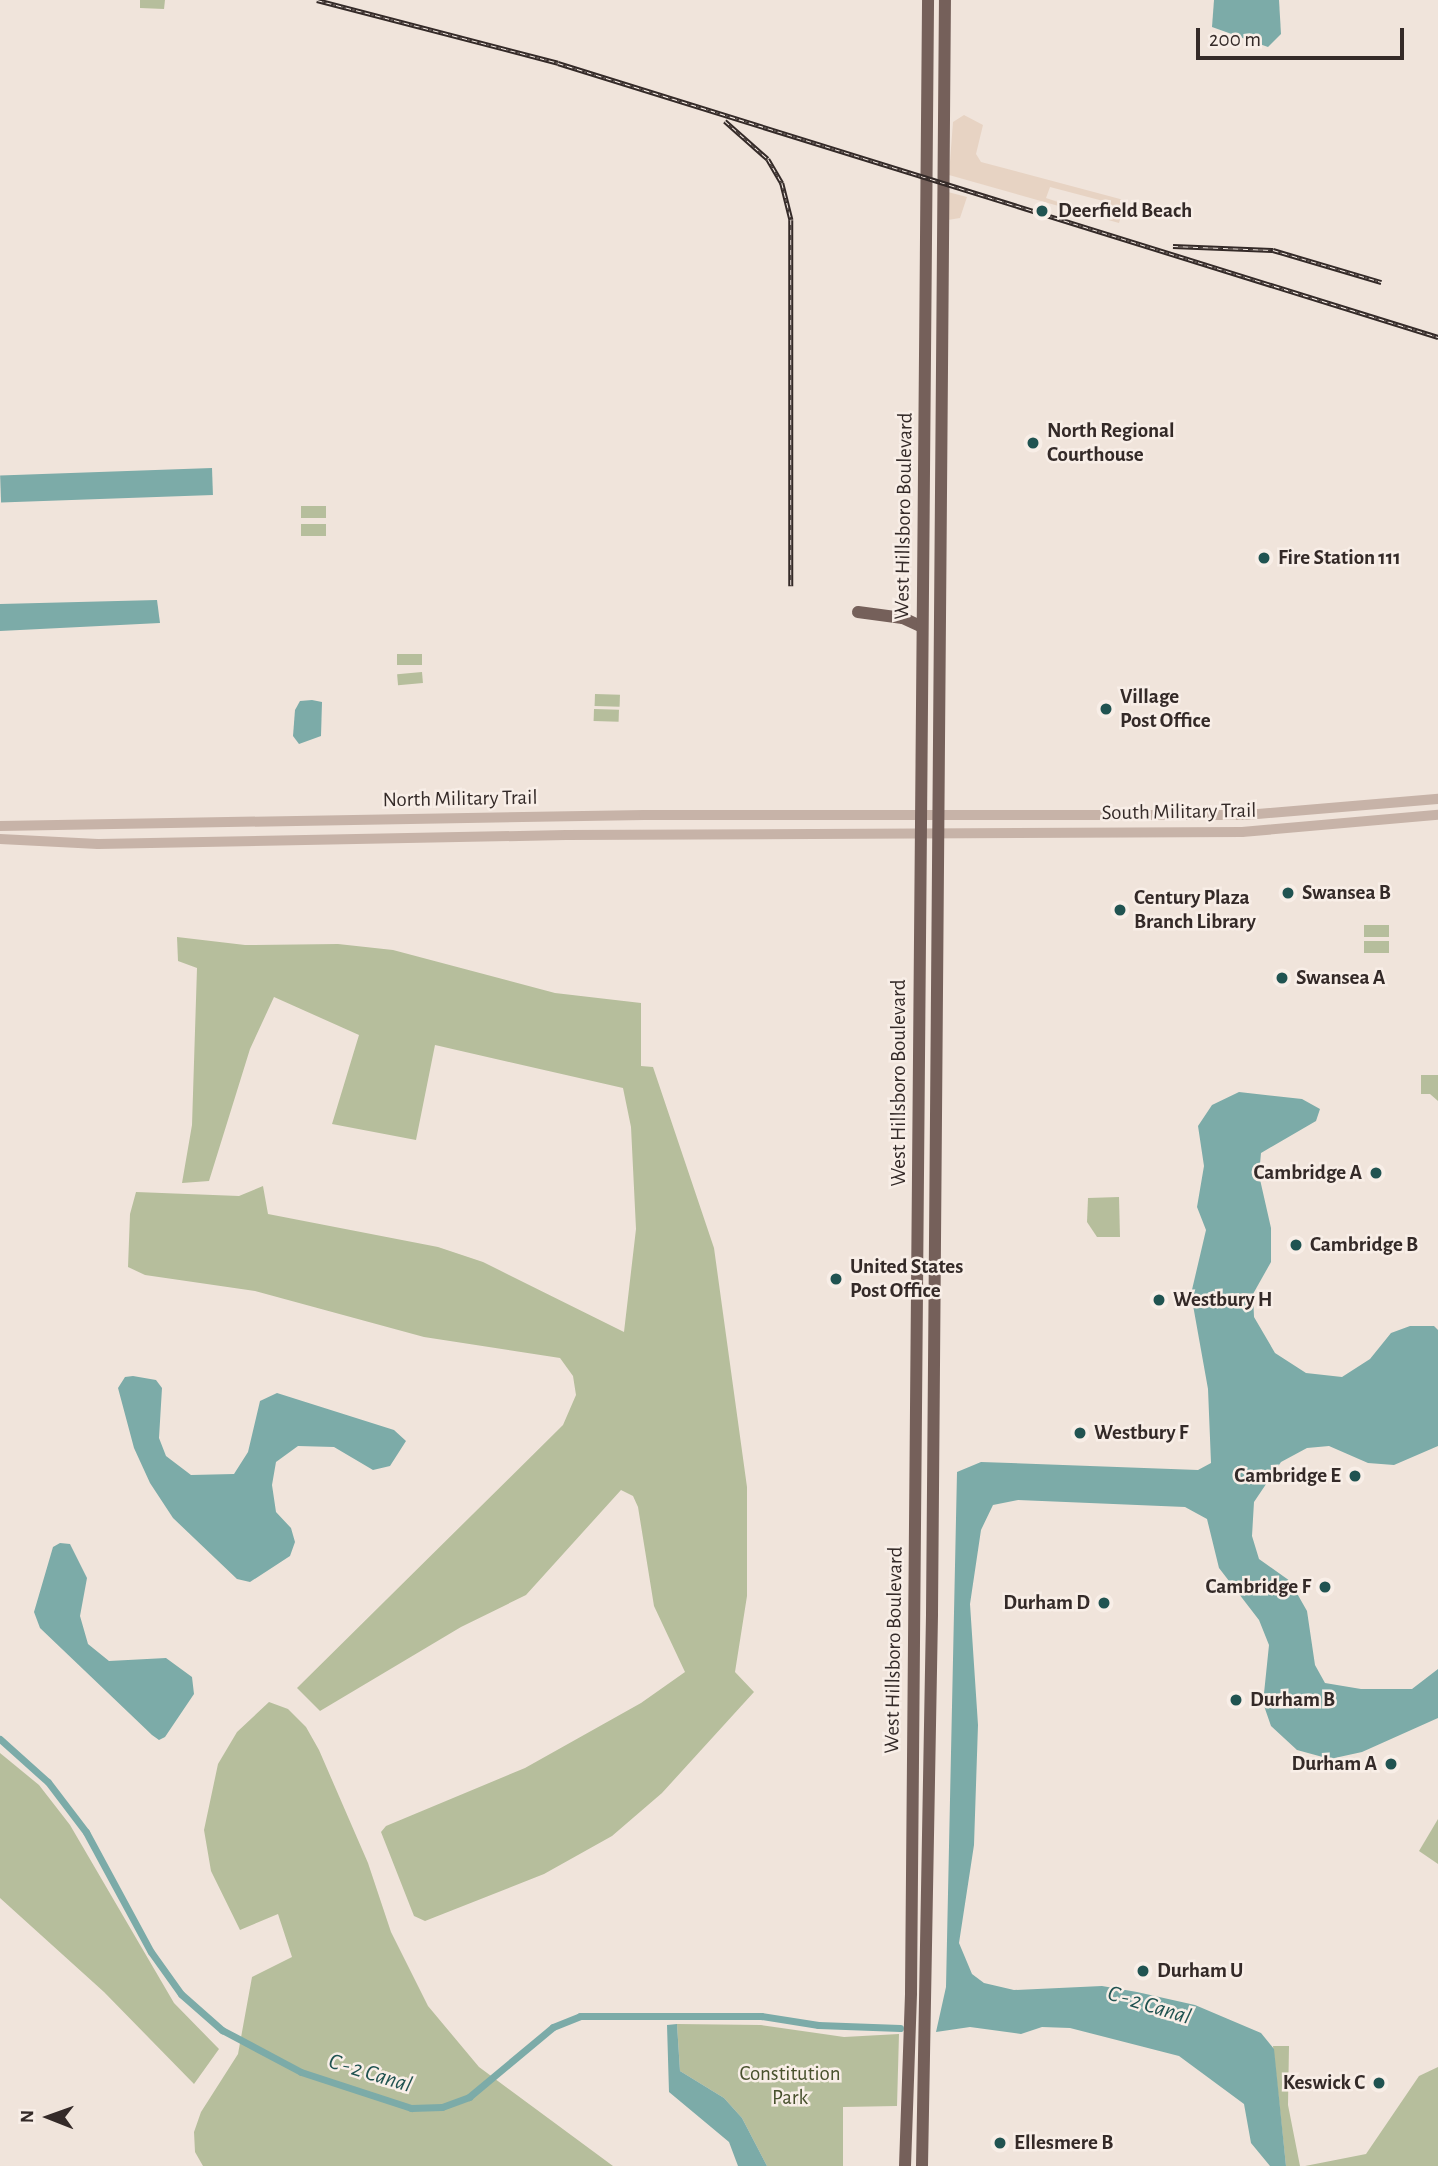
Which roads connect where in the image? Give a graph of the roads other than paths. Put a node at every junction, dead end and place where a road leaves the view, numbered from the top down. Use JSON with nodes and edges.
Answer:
{"nodes":[{"id":1,"x":928,"y":0,"type":"edge"},
{"id":2,"x":946,"y":0,"type":"edge"},
{"id":3,"x":925,"y":264,"type":"junction"},
{"id":4,"x":940,"y":293,"type":"junction"},
{"id":5,"x":924,"y":413,"type":"junction"},
{"id":6,"x":939,"y":437,"type":"junction"},
{"id":7,"x":858,"y":612,"type":"dead end"},
{"id":8,"x":922,"y":627,"type":"junction"},
{"id":9,"x":1438,"y":799,"type":"edge"},
{"id":10,"x":920,"y":815,"type":"junction"},
{"id":11,"x":938,"y":815,"type":"junction"},
{"id":12,"x":1438,"y":815,"type":"edge"},
{"id":13,"x":0,"y":826,"type":"edge"},
{"id":14,"x":937,"y":832,"type":"junction"},
{"id":15,"x":920,"y":833,"type":"junction"},
{"id":16,"x":0,"y":839,"type":"edge"},
{"id":17,"x":916,"y":1299,"type":"junction"},
{"id":18,"x":934,"y":1315,"type":"junction"},
{"id":19,"x":916,"y":1319,"type":"junction"},
{"id":20,"x":934,"y":1343,"type":"junction"},
{"id":21,"x":910,"y":1898,"type":"junction"},
{"id":22,"x":926,"y":1943,"type":"junction"},
{"id":23,"x":905,"y":2166,"type":"edge"},
{"id":24,"x":922,"y":2166,"type":"edge"}],
"edges":[{"from":1,"to":3,"type":"main road","name":"West Hillsboro Boulevard"},
{"from":2,"to":4,"type":"main road","name":"West Hillsboro Boulevard"},
{"from":3,"to":4,"type":"main road"},
{"from":3,"to":5,"type":"main road","name":"West Hillsboro Boulevard"},
{"from":4,"to":6,"type":"main road","name":"West Hillsboro Boulevard"},
{"from":5,"to":6,"type":"main road"},
{"from":5,"to":8,"type":"main road","name":"West Hillsboro Boulevard"},
{"from":6,"to":11,"type":"main road","name":"West Hillsboro Boulevard"},
{"from":7,"to":8,"type":"main road"},
{"from":8,"to":10,"type":"main road","name":"West Hillsboro Boulevard"},
{"from":9,"to":11,"type":"street","name":"South Military Trail"},
{"from":10,"to":11,"type":"street","name":"South Military Trail"},
{"from":10,"to":13,"type":"street","name":"North Military Trail"},
{"from":10,"to":15,"type":"main road","name":"West Hillsboro Boulevard"},
{"from":11,"to":14,"type":"main road","name":"West Hillsboro Boulevard"},
{"from":12,"to":14,"type":"street","name":"South Military Trail"},
{"from":14,"to":15,"type":"street","name":"South Military Trail"},
{"from":14,"to":18,"type":"main road","name":"West Hillsboro Boulevard"},
{"from":15,"to":16,"type":"street","name":"North Military Trail"},
{"from":15,"to":17,"type":"main road","name":"West Hillsboro Boulevard"},
{"from":17,"to":18,"type":"main road"},
{"from":17,"to":19,"type":"main road","name":"West Hillsboro Boulevard"},
{"from":18,"to":20,"type":"main road","name":"West Hillsboro Boulevard"},
{"from":19,"to":20,"type":"main road"},
{"from":19,"to":21,"type":"main road","name":"West Hillsboro Boulevard"},
{"from":20,"to":22,"type":"main road","name":"West Hillsboro Boulevard"},
{"from":21,"to":22,"type":"main road"},
{"from":21,"to":23,"type":"main road","name":"West Hillsboro Boulevard"},
{"from":22,"to":24,"type":"main road","name":"West Hillsboro Boulevard"}]}
